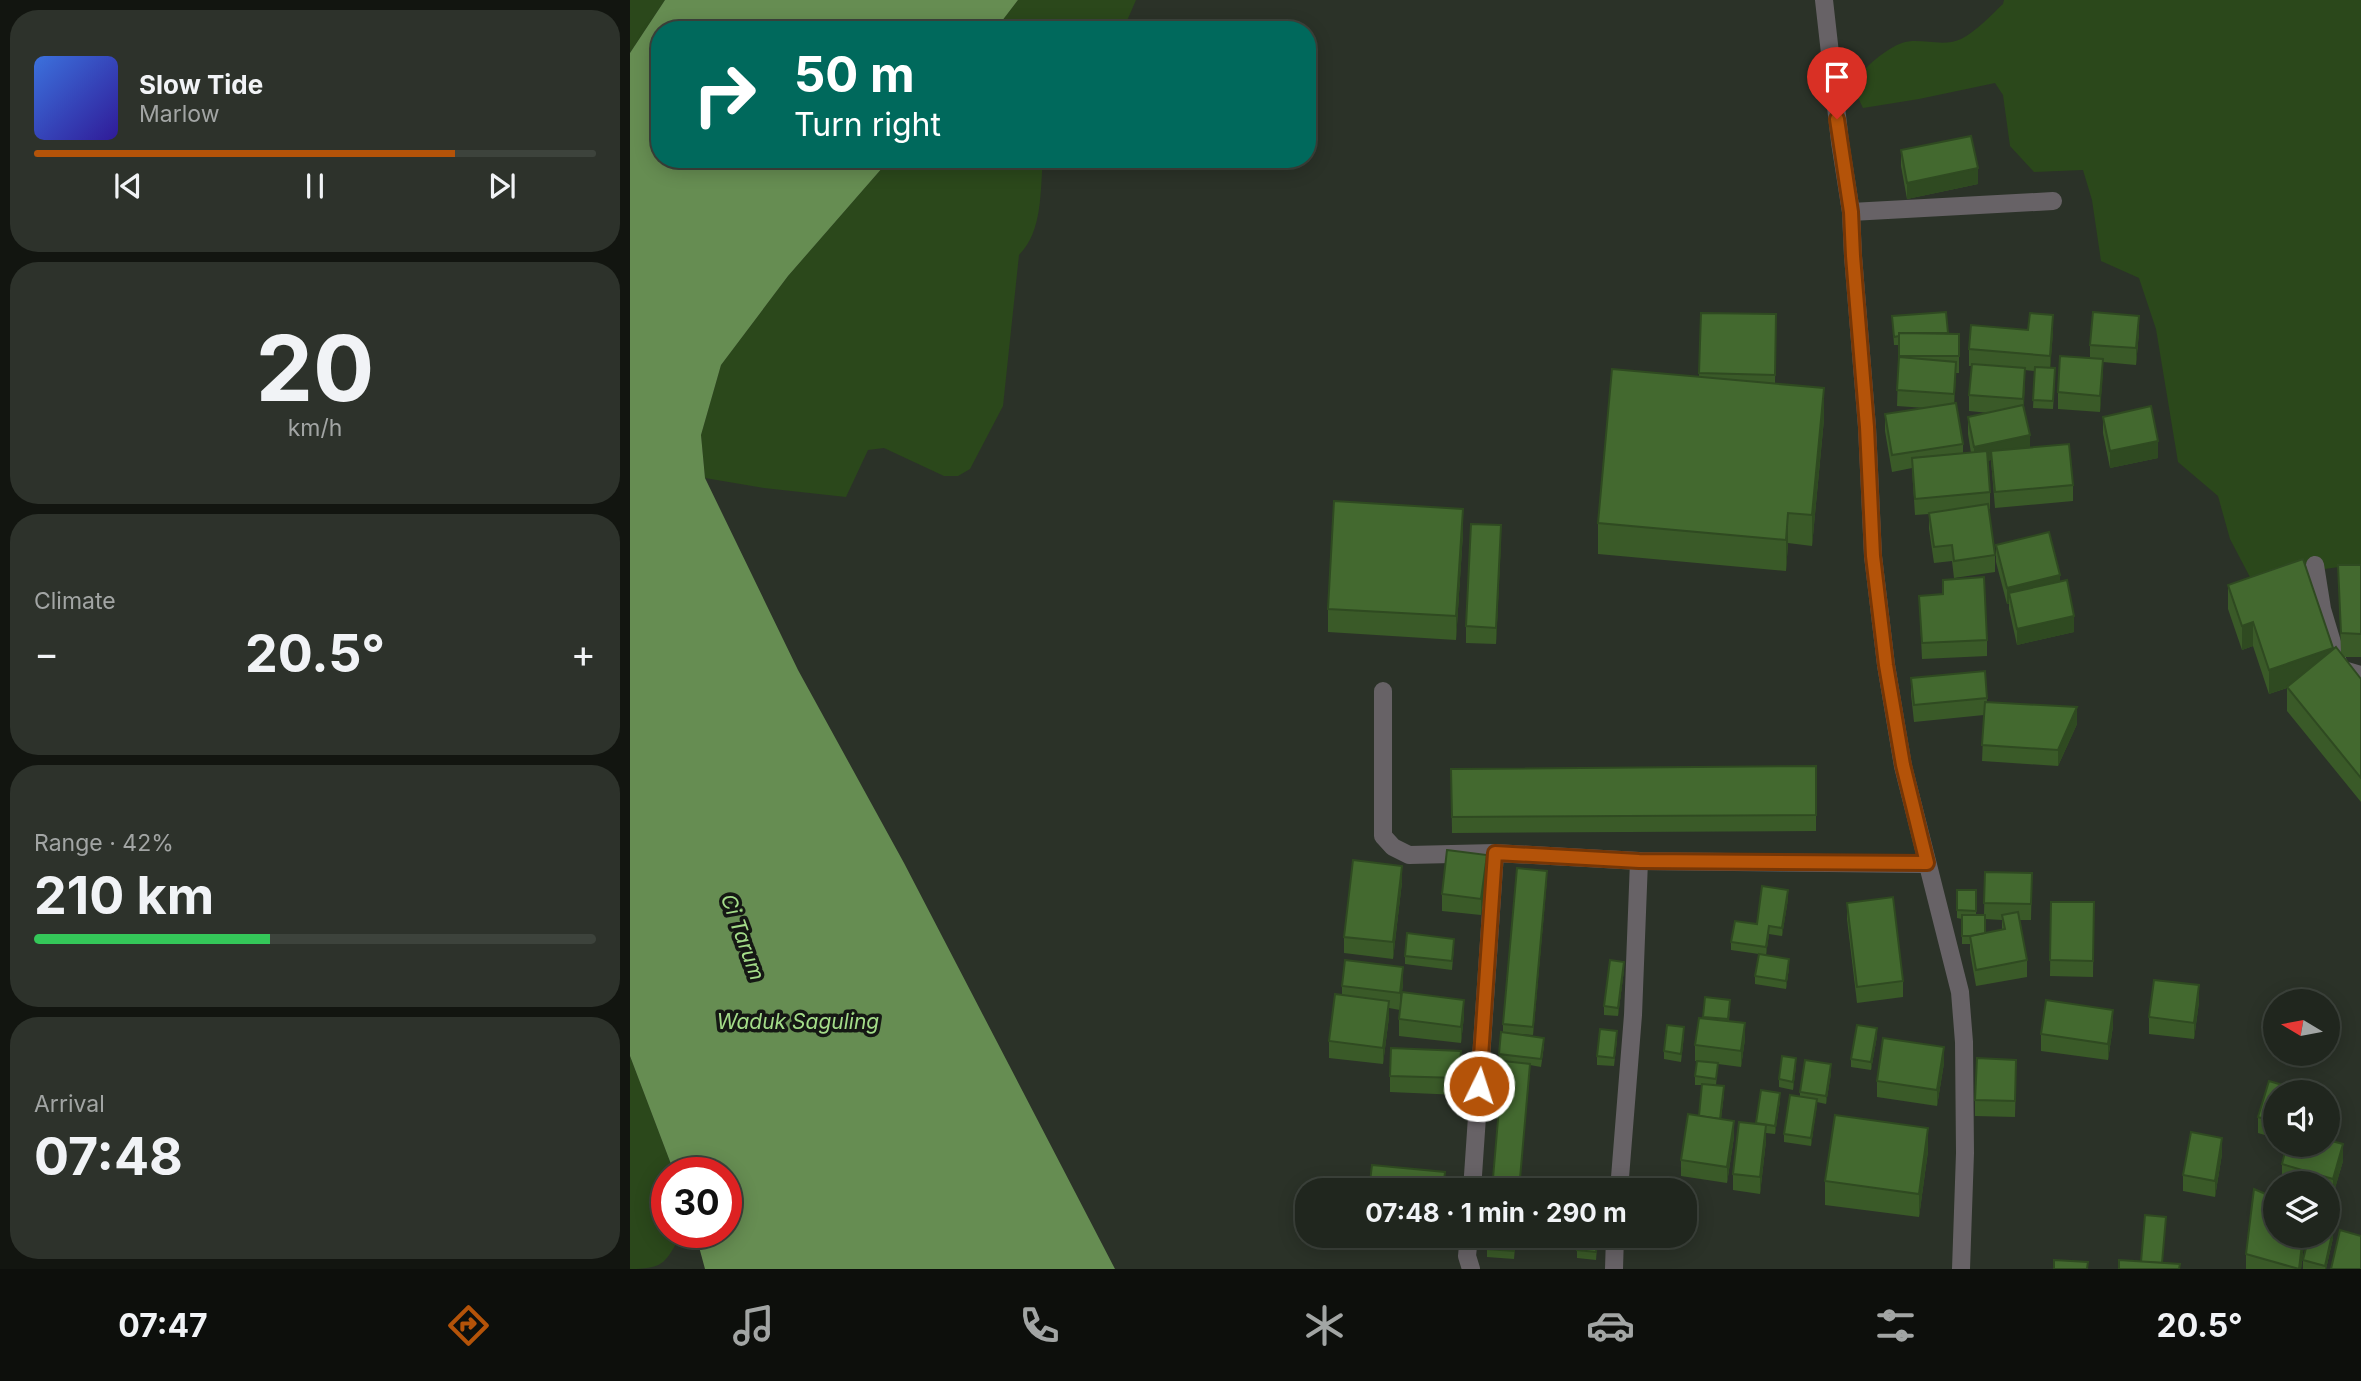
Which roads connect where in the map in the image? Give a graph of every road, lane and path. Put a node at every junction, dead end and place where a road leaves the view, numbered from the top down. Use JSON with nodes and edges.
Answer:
{"nodes":[{"id":1,"x":1824,"y":0,"type":"edge"},
{"id":2,"x":2053,"y":201,"type":"dead end"},
{"id":3,"x":1851,"y":212,"type":"junction"},
{"id":4,"x":2315,"y":565,"type":"dead end"},
{"id":5,"x":2361,"y":675,"type":"edge"},
{"id":6,"x":1383,"y":691,"type":"dead end"},
{"id":7,"x":1495,"y":853,"type":"junction"},
{"id":8,"x":1639,"y":861,"type":"junction"},
{"id":9,"x":1927,"y":863,"type":"junction"},
{"id":10,"x":1473,"y":1178,"type":"edge"},
{"id":11,"x":1620,"y":1178,"type":"edge"},
{"id":12,"x":1468,"y":1248,"type":"edge"},
{"id":13,"x":1615,"y":1248,"type":"edge"},
{"id":14,"x":1471,"y":1269,"type":"edge"},
{"id":15,"x":1614,"y":1269,"type":"edge"},
{"id":16,"x":1961,"y":1269,"type":"edge"}],
"edges":[{"from":1,"to":3,"type":"street"},
{"from":2,"to":3,"type":"street"},
{"from":3,"to":9,"type":"street"},
{"from":4,"to":5,"type":"street"},
{"from":6,"to":7,"type":"street"},
{"from":7,"to":8,"type":"street"},
{"from":7,"to":10,"type":"street"},
{"from":8,"to":9,"type":"street"},
{"from":8,"to":11,"type":"street"},
{"from":9,"to":16,"type":"street"},
{"from":12,"to":14,"type":"street"},
{"from":13,"to":15,"type":"street"}]}
